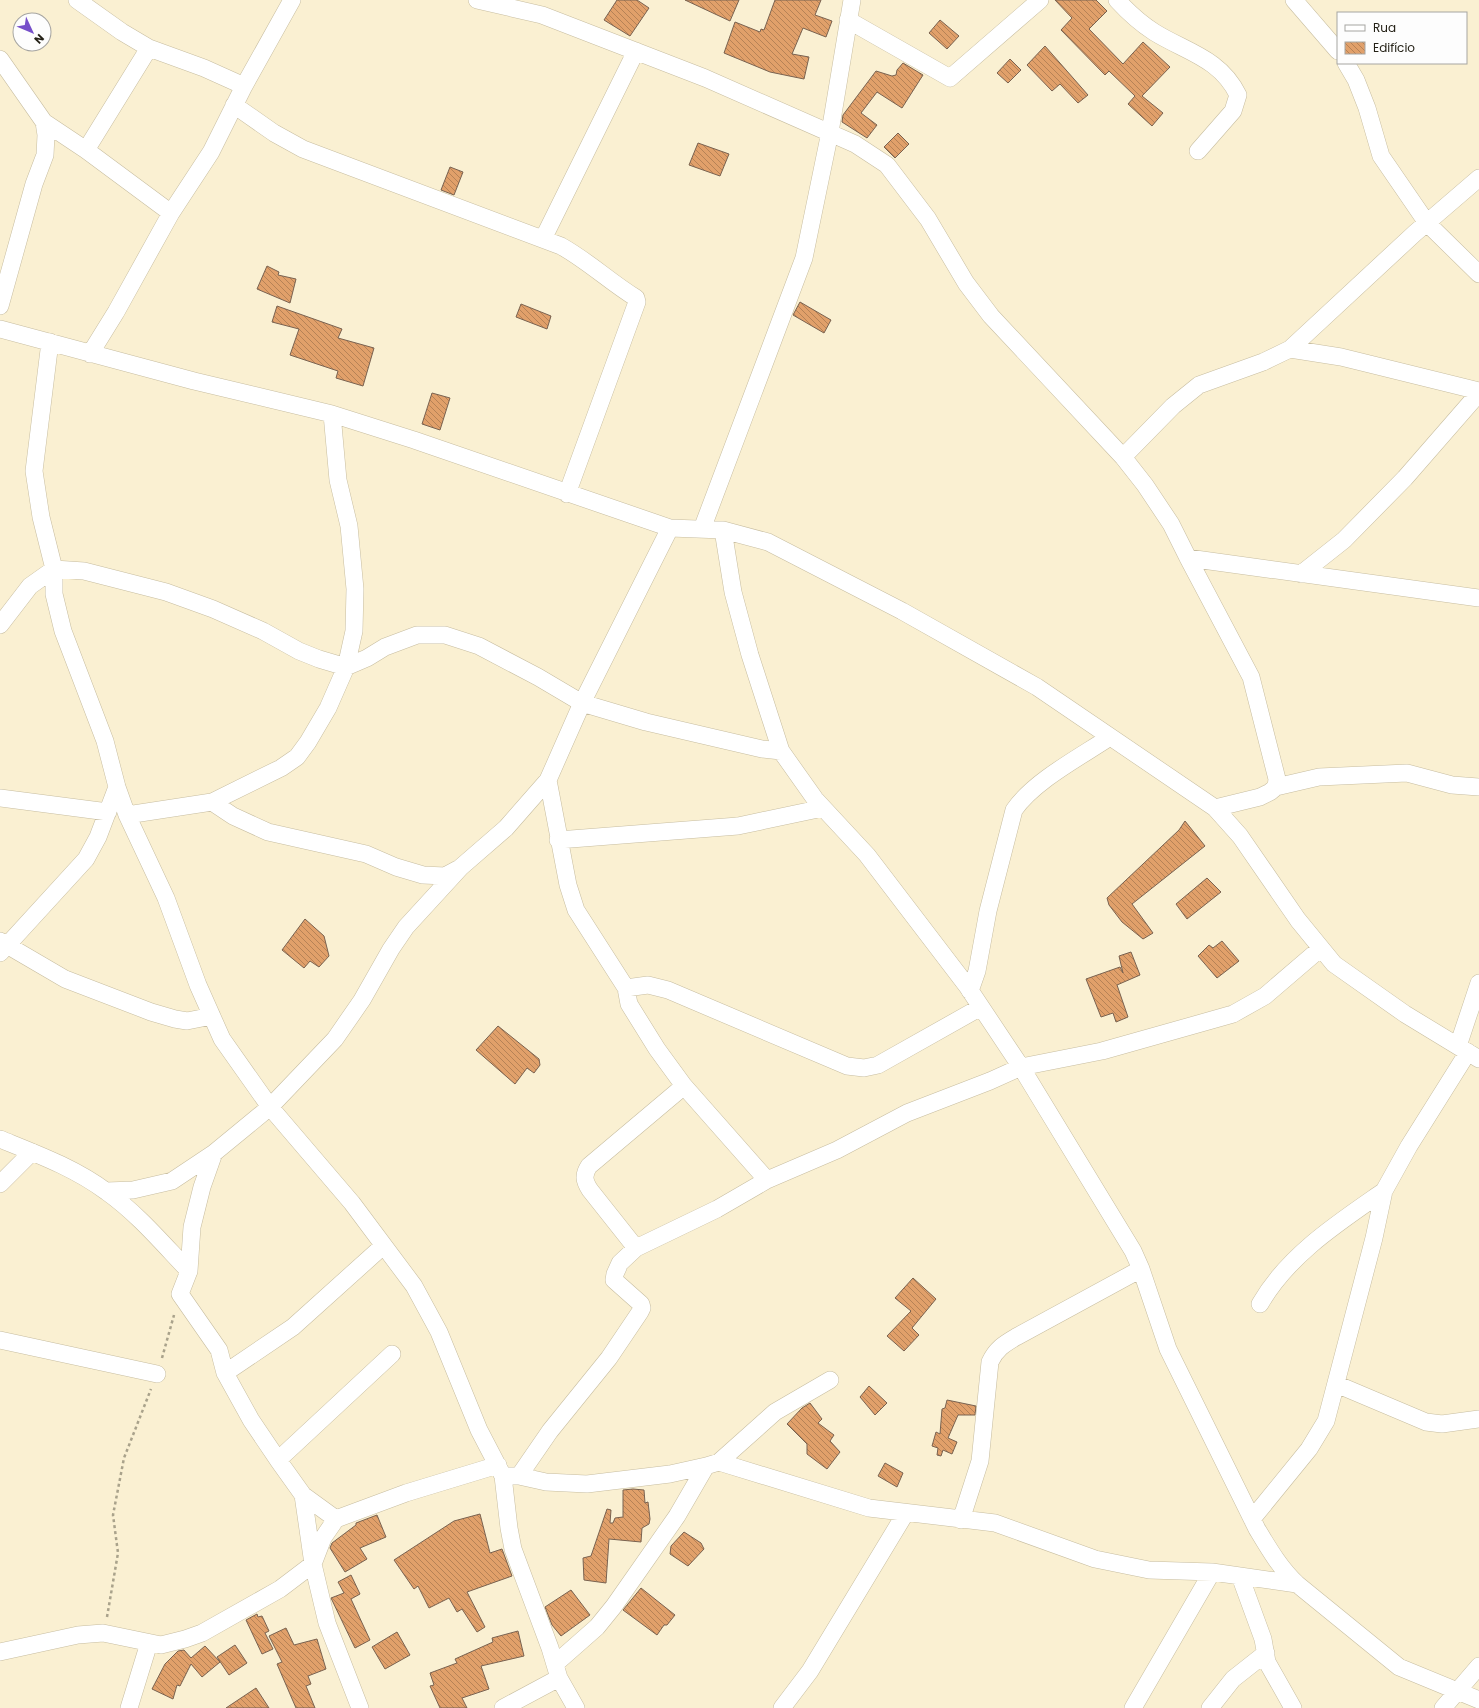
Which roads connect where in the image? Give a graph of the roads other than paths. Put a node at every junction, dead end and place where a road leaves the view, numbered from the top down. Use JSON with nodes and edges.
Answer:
{"nodes":[{"id":1,"x":77,"y":0,"type":"edge"},
{"id":2,"x":292,"y":0,"type":"edge"},
{"id":3,"x":477,"y":0,"type":"edge"},
{"id":4,"x":852,"y":0,"type":"edge"},
{"id":5,"x":1040,"y":0,"type":"edge"},
{"id":6,"x":1117,"y":0,"type":"edge"},
{"id":7,"x":1294,"y":0,"type":"edge"},
{"id":8,"x":848,"y":20,"type":"junction"},
{"id":9,"x":149,"y":48,"type":"junction"},
{"id":10,"x":1337,"y":50,"type":"edge"},
{"id":11,"x":636,"y":51,"type":"junction"},
{"id":12,"x":0,"y":59,"type":"edge"},
{"id":13,"x":1347,"y":64,"type":"edge"},
{"id":14,"x":244,"y":86,"type":"junction"},
{"id":15,"x":234,"y":105,"type":"junction"},
{"id":16,"x":255,"y":120,"type":"junction"},
{"id":17,"x":44,"y":122,"type":"junction"},
{"id":18,"x":224,"y":126,"type":"junction"},
{"id":19,"x":830,"y":132,"type":"junction"},
{"id":20,"x":86,"y":150,"type":"junction"},
{"id":21,"x":1198,"y":151,"type":"dead end"},
{"id":22,"x":1479,"y":178,"type":"edge"},
{"id":23,"x":171,"y":213,"type":"junction"},
{"id":24,"x":1427,"y":222,"type":"junction"},
{"id":25,"x":544,"y":239,"type":"junction"},
{"id":26,"x":1479,"y":274,"type":"edge"},
{"id":27,"x":0,"y":306,"type":"edge"},
{"id":28,"x":0,"y":329,"type":"edge"},
{"id":29,"x":50,"y":342,"type":"junction"},
{"id":30,"x":1290,"y":349,"type":"junction"},
{"id":31,"x":90,"y":354,"type":"junction"},
{"id":32,"x":1479,"y":392,"type":"edge"},
{"id":33,"x":332,"y":414,"type":"junction"},
{"id":34,"x":1123,"y":457,"type":"junction"},
{"id":35,"x":567,"y":494,"type":"junction"},
{"id":36,"x":670,"y":528,"type":"junction"},
{"id":37,"x":702,"y":528,"type":"junction"},
{"id":38,"x":723,"y":530,"type":"junction"},
{"id":39,"x":1188,"y":558,"type":"junction"},
{"id":40,"x":54,"y":569,"type":"junction"},
{"id":41,"x":1301,"y":574,"type":"junction"},
{"id":42,"x":1479,"y":598,"type":"edge"},
{"id":43,"x":0,"y":625,"type":"edge"},
{"id":44,"x":346,"y":667,"type":"junction"},
{"id":45,"x":582,"y":703,"type":"junction"},
{"id":46,"x":1110,"y":737,"type":"junction"},
{"id":47,"x":781,"y":751,"type":"junction"},
{"id":48,"x":548,"y":780,"type":"junction"},
{"id":49,"x":1276,"y":787,"type":"junction"},
{"id":50,"x":1479,"y":787,"type":"edge"},
{"id":51,"x":117,"y":788,"type":"junction"},
{"id":52,"x":0,"y":798,"type":"edge"},
{"id":53,"x":212,"y":802,"type":"junction"},
{"id":54,"x":823,"y":808,"type":"junction"},
{"id":55,"x":1215,"y":808,"type":"junction"},
{"id":56,"x":108,"y":812,"type":"junction"},
{"id":57,"x":127,"y":815,"type":"junction"},
{"id":58,"x":558,"y":840,"type":"junction"},
{"id":59,"x":461,"y":867,"type":"junction"},
{"id":60,"x":2,"y":947,"type":"edge"},
{"id":61,"x":1321,"y":948,"type":"junction"},
{"id":62,"x":1479,"y":983,"type":"edge"},
{"id":63,"x":626,"y":988,"type":"junction"},
{"id":64,"x":970,"y":991,"type":"junction"},
{"id":65,"x":981,"y":1007,"type":"junction"},
{"id":66,"x":212,"y":1016,"type":"junction"},
{"id":67,"x":1468,"y":1053,"type":"edge"},
{"id":68,"x":1021,"y":1066,"type":"junction"},
{"id":69,"x":684,"y":1086,"type":"junction"},
{"id":70,"x":270,"y":1107,"type":"junction"},
{"id":71,"x":0,"y":1139,"type":"edge"},
{"id":72,"x":32,"y":1152,"type":"junction"},
{"id":73,"x":214,"y":1153,"type":"junction"},
{"id":74,"x":767,"y":1180,"type":"junction"},
{"id":75,"x":0,"y":1184,"type":"edge"},
{"id":76,"x":107,"y":1191,"type":"junction"},
{"id":77,"x":1384,"y":1191,"type":"junction"},
{"id":78,"x":384,"y":1246,"type":"junction"},
{"id":79,"x":636,"y":1248,"type":"junction"},
{"id":80,"x":1141,"y":1270,"type":"junction"},
{"id":81,"x":189,"y":1271,"type":"junction"},
{"id":82,"x":1260,"y":1304,"type":"dead end"},
{"id":83,"x":0,"y":1340,"type":"edge"},
{"id":84,"x":392,"y":1354,"type":"dead end"},
{"id":85,"x":225,"y":1373,"type":"junction"},
{"id":86,"x":157,"y":1374,"type":"road end"},
{"id":87,"x":830,"y":1380,"type":"dead end"},
{"id":88,"x":1336,"y":1384,"type":"junction"},
{"id":89,"x":1479,"y":1419,"type":"edge"},
{"id":90,"x":278,"y":1460,"type":"junction"},
{"id":91,"x":713,"y":1464,"type":"junction"},
{"id":92,"x":506,"y":1473,"type":"junction"},
{"id":93,"x":303,"y":1495,"type":"junction"},
{"id":94,"x":905,"y":1514,"type":"junction"},
{"id":95,"x":336,"y":1519,"type":"junction"},
{"id":96,"x":1252,"y":1519,"type":"junction"},
{"id":97,"x":961,"y":1520,"type":"junction"},
{"id":98,"x":313,"y":1564,"type":"junction"},
{"id":99,"x":1212,"y":1572,"type":"junction"},
{"id":100,"x":1240,"y":1576,"type":"junction"},
{"id":101,"x":1297,"y":1584,"type":"junction"},
{"id":102,"x":149,"y":1642,"type":"junction"},
{"id":103,"x":0,"y":1652,"type":"edge"},
{"id":104,"x":1266,"y":1653,"type":"junction"},
{"id":105,"x":1479,"y":1666,"type":"edge"},
{"id":106,"x":557,"y":1671,"type":"junction"},
{"id":107,"x":1457,"y":1692,"type":"junction"},
{"id":108,"x":1479,"y":1700,"type":"edge"},
{"id":109,"x":129,"y":1708,"type":"edge"},
{"id":110,"x":360,"y":1708,"type":"edge"},
{"id":111,"x":503,"y":1708,"type":"edge"},
{"id":112,"x":576,"y":1708,"type":"edge"},
{"id":113,"x":782,"y":1708,"type":"edge"},
{"id":114,"x":1132,"y":1708,"type":"edge"},
{"id":115,"x":1210,"y":1708,"type":"edge"},
{"id":116,"x":1293,"y":1708,"type":"edge"},
{"id":117,"x":1443,"y":1708,"type":"edge"}],
"edges":[{"from":1,"to":9,"type":"street"},
{"from":2,"to":14,"type":"street"},
{"from":3,"to":11,"type":"street"},
{"from":4,"to":8,"type":"street"},
{"from":5,"to":8,"type":"street"},
{"from":6,"to":21,"type":"street"},
{"from":7,"to":10,"type":"street"},
{"from":8,"to":19,"type":"street"},
{"from":9,"to":14,"type":"street"},
{"from":9,"to":20,"type":"street"},
{"from":11,"to":19,"type":"street"},
{"from":11,"to":25,"type":"street"},
{"from":12,"to":17,"type":"street"},
{"from":13,"to":24,"type":"street"},
{"from":14,"to":15,"type":"street"},
{"from":15,"to":16,"type":"street"},
{"from":15,"to":18,"type":"street"},
{"from":16,"to":18,"type":"street"},
{"from":16,"to":25,"type":"street"},
{"from":17,"to":20,"type":"street"},
{"from":17,"to":27,"type":"street"},
{"from":18,"to":23,"type":"street"},
{"from":19,"to":34,"type":"street"},
{"from":19,"to":37,"type":"street"},
{"from":20,"to":23,"type":"street"},
{"from":22,"to":24,"type":"street"},
{"from":23,"to":31,"type":"street"},
{"from":24,"to":26,"type":"street"},
{"from":24,"to":30,"type":"street"},
{"from":25,"to":35,"type":"street"},
{"from":28,"to":29,"type":"street"},
{"from":29,"to":31,"type":"street"},
{"from":29,"to":40,"type":"street"},
{"from":30,"to":32,"type":"street"},
{"from":30,"to":34,"type":"street"},
{"from":31,"to":33,"type":"street"},
{"from":32,"to":41,"type":"street"},
{"from":33,"to":35,"type":"street"},
{"from":33,"to":44,"type":"street"},
{"from":34,"to":39,"type":"street"},
{"from":35,"to":36,"type":"street"},
{"from":36,"to":37,"type":"street"},
{"from":36,"to":45,"type":"street"},
{"from":37,"to":38,"type":"street"},
{"from":38,"to":46,"type":"street"},
{"from":38,"to":47,"type":"street"},
{"from":39,"to":41,"type":"street"},
{"from":39,"to":49,"type":"street"},
{"from":40,"to":43,"type":"street"},
{"from":40,"to":44,"type":"street"},
{"from":40,"to":51,"type":"street"},
{"from":41,"to":42,"type":"street"},
{"from":44,"to":45,"type":"street"},
{"from":44,"to":53,"type":"street"},
{"from":45,"to":47,"type":"street"},
{"from":45,"to":48,"type":"street"},
{"from":46,"to":55,"type":"street"},
{"from":46,"to":64,"type":"street"},
{"from":47,"to":54,"type":"street"},
{"from":48,"to":58,"type":"street"},
{"from":48,"to":59,"type":"street"},
{"from":49,"to":50,"type":"street"},
{"from":49,"to":55,"type":"street"},
{"from":51,"to":56,"type":"street"},
{"from":51,"to":57,"type":"street"},
{"from":52,"to":56,"type":"street"},
{"from":53,"to":57,"type":"street"},
{"from":53,"to":59,"type":"street"},
{"from":54,"to":58,"type":"street"},
{"from":54,"to":64,"type":"street"},
{"from":55,"to":61,"type":"street"},
{"from":56,"to":60,"type":"street"},
{"from":57,"to":66,"type":"street"},
{"from":58,"to":63,"type":"street"},
{"from":59,"to":70,"type":"street"},
{"from":60,"to":66,"type":"street"},
{"from":61,"to":67,"type":"street"},
{"from":61,"to":68,"type":"street"},
{"from":62,"to":67,"type":"street"},
{"from":63,"to":65,"type":"street"},
{"from":63,"to":69,"type":"street"},
{"from":64,"to":65,"type":"street"},
{"from":65,"to":68,"type":"street"},
{"from":66,"to":70,"type":"street"},
{"from":67,"to":77,"type":"street"},
{"from":68,"to":74,"type":"street"},
{"from":68,"to":80,"type":"street"},
{"from":69,"to":74,"type":"street"},
{"from":69,"to":79,"type":"street"},
{"from":70,"to":73,"type":"street"},
{"from":70,"to":78,"type":"street"},
{"from":71,"to":72,"type":"street"},
{"from":72,"to":75,"type":"street"},
{"from":72,"to":76,"type":"street"},
{"from":73,"to":76,"type":"street"},
{"from":73,"to":81,"type":"street"},
{"from":74,"to":79,"type":"street"},
{"from":76,"to":81,"type":"street"},
{"from":77,"to":82,"type":"street"},
{"from":77,"to":88,"type":"street"},
{"from":78,"to":85,"type":"street"},
{"from":78,"to":92,"type":"street"},
{"from":79,"to":92,"type":"street"},
{"from":80,"to":96,"type":"street"},
{"from":80,"to":97,"type":"street"},
{"from":81,"to":85,"type":"street"},
{"from":83,"to":86,"type":"street"},
{"from":84,"to":90,"type":"street"},
{"from":85,"to":90,"type":"street"},
{"from":87,"to":91,"type":"street"},
{"from":88,"to":89,"type":"street"},
{"from":88,"to":96,"type":"street"},
{"from":90,"to":93,"type":"street"},
{"from":91,"to":92,"type":"street"},
{"from":91,"to":94,"type":"street"},
{"from":91,"to":106,"type":"street"},
{"from":92,"to":95,"type":"street"},
{"from":92,"to":106,"type":"street"},
{"from":93,"to":95,"type":"street"},
{"from":93,"to":98,"type":"street"},
{"from":94,"to":97,"type":"street"},
{"from":94,"to":113,"type":"street"},
{"from":95,"to":98,"type":"street"},
{"from":96,"to":101,"type":"street"},
{"from":97,"to":99,"type":"street"},
{"from":98,"to":102,"type":"street"},
{"from":98,"to":110,"type":"street"},
{"from":99,"to":100,"type":"street"},
{"from":99,"to":114,"type":"street"},
{"from":100,"to":101,"type":"street"},
{"from":100,"to":104,"type":"street"},
{"from":101,"to":107,"type":"street"},
{"from":102,"to":103,"type":"street"},
{"from":102,"to":109,"type":"street"},
{"from":104,"to":115,"type":"street"},
{"from":104,"to":116,"type":"street"},
{"from":105,"to":107,"type":"street"},
{"from":106,"to":111,"type":"street"},
{"from":106,"to":112,"type":"street"},
{"from":107,"to":108,"type":"street"},
{"from":107,"to":117,"type":"street"}]}
